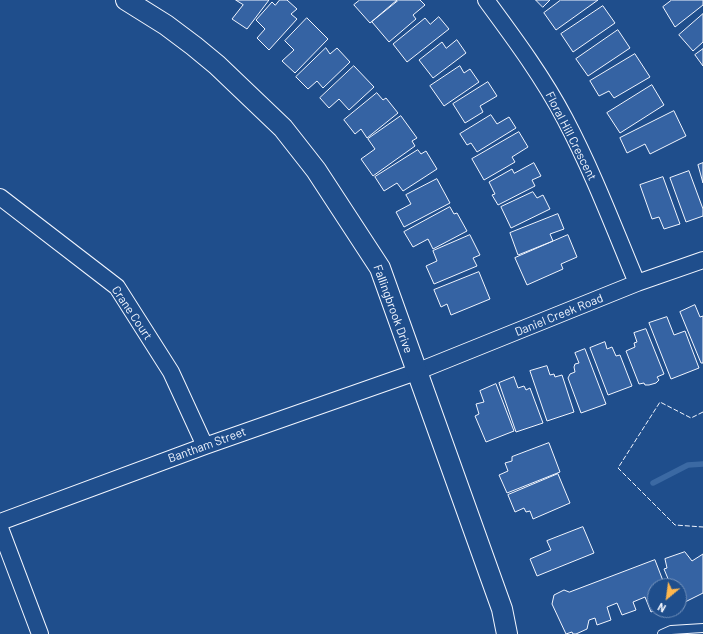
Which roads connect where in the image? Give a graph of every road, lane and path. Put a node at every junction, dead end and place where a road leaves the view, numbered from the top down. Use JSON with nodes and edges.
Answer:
{"nodes":[{"id":1,"x":126,"y":0,"type":"edge"},
{"id":2,"x":486,"y":0,"type":"edge"},
{"id":3,"x":0,"y":197,"type":"edge"},
{"id":4,"x":703,"y":260,"type":"edge"},
{"id":5,"x":637,"y":283,"type":"junction"},
{"id":6,"x":416,"y":372,"type":"junction"},
{"id":7,"x":205,"y":446,"type":"junction"},
{"id":8,"x":0,"y":522,"type":"edge"},
{"id":9,"x":0,"y":528,"type":"edge"},
{"id":10,"x":703,"y":628,"type":"edge"},
{"id":11,"x":40,"y":634,"type":"edge"},
{"id":12,"x":507,"y":634,"type":"edge"},
{"id":13,"x":662,"y":634,"type":"edge"}],
"edges":[{"from":1,"to":6,"type":"street","name":"Fallingbrook Drive"},
{"from":2,"to":5,"type":"street","name":"Floral Hill Crescent"},
{"from":3,"to":7,"type":"street","name":"Crane Court"},
{"from":4,"to":5,"type":"street","name":"Daniel Creek Road"},
{"from":5,"to":6,"type":"street","name":"Daniel Creek Road"},
{"from":6,"to":7,"type":"street","name":"Bantham Street"},
{"from":6,"to":12,"type":"street","name":"Fallingbrook Drive"},
{"from":7,"to":8,"type":"street","name":"Bantham Street"},
{"from":9,"to":11,"type":"street"},
{"from":10,"to":13,"type":"lane"}]}
